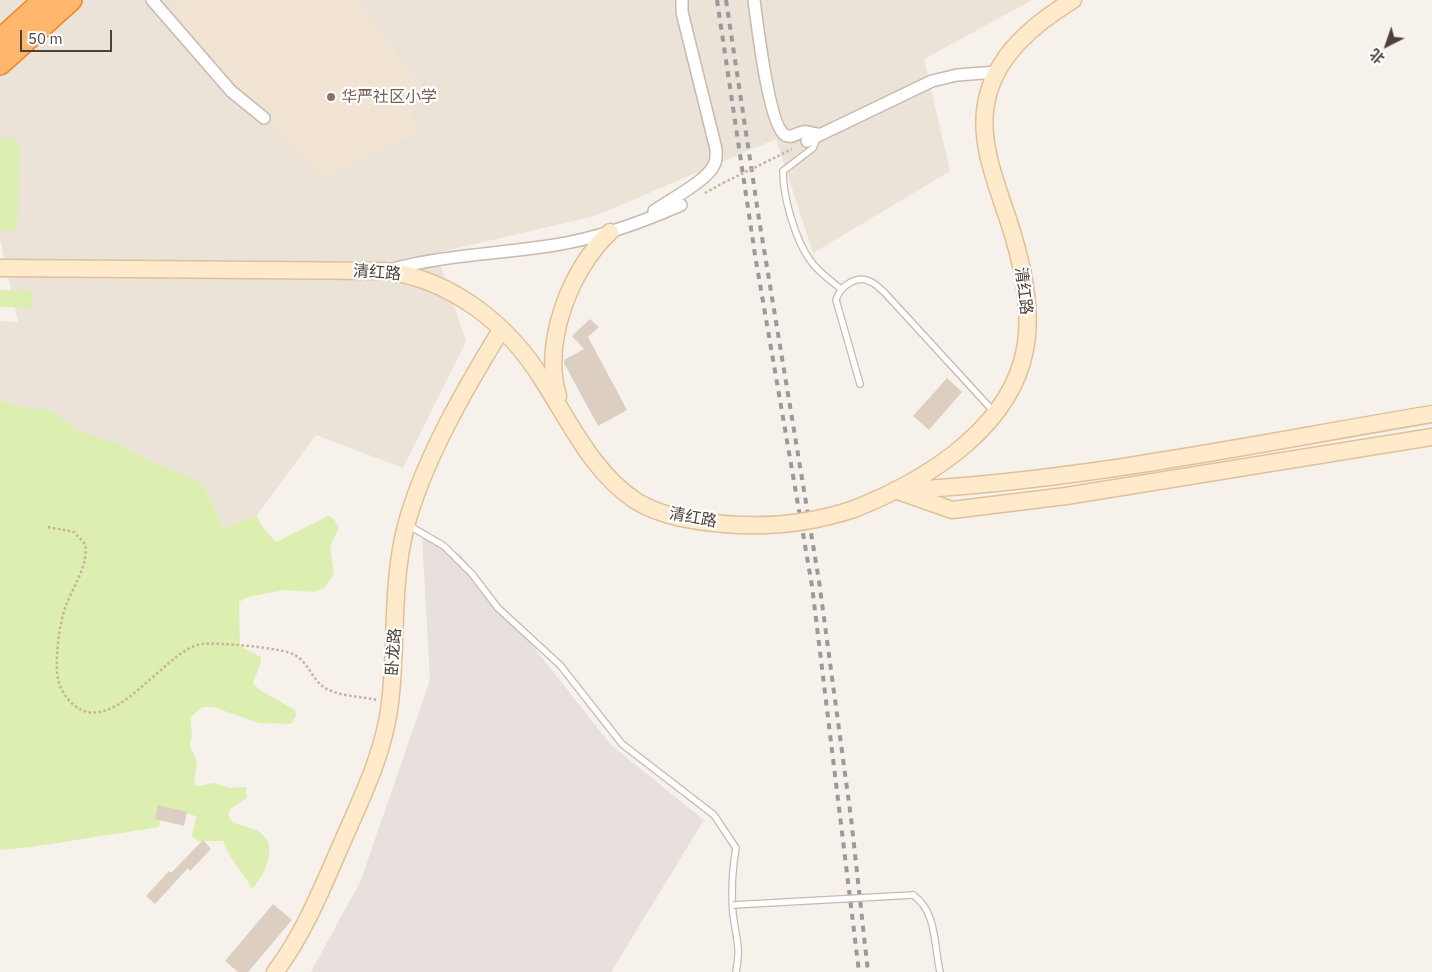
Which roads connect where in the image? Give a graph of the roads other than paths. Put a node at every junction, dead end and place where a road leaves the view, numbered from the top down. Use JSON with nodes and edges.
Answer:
{"nodes":[{"id":1,"x":44,"y":0,"type":"edge"},
{"id":2,"x":71,"y":0,"type":"edge"},
{"id":3,"x":152,"y":0,"type":"edge"},
{"id":4,"x":682,"y":0,"type":"edge"},
{"id":5,"x":754,"y":0,"type":"edge"},
{"id":6,"x":1072,"y":0,"type":"edge"},
{"id":7,"x":0,"y":40,"type":"edge"},
{"id":8,"x":0,"y":64,"type":"edge"},
{"id":9,"x":997,"y":72,"type":"junction"},
{"id":10,"x":264,"y":118,"type":"dead end"},
{"id":11,"x":818,"y":134,"type":"junction"},
{"id":12,"x":807,"y":141,"type":"road end"},
{"id":13,"x":681,"y":205,"type":"dead end"},
{"id":14,"x":642,"y":221,"type":"junction"},
{"id":15,"x":610,"y":232,"type":"junction"},
{"id":16,"x":0,"y":268,"type":"edge"},
{"id":17,"x":385,"y":271,"type":"junction"},
{"id":18,"x":841,"y":289,"type":"junction"},
{"id":19,"x":502,"y":330,"type":"junction"},
{"id":20,"x":860,"y":384,"type":"dead end"},
{"id":21,"x":995,"y":413,"type":"junction"},
{"id":22,"x":1432,"y":414,"type":"edge"},
{"id":23,"x":568,"y":422,"type":"junction"},
{"id":24,"x":1432,"y":437,"type":"edge"},
{"id":25,"x":895,"y":490,"type":"junction"},
{"id":26,"x":407,"y":524,"type":"junction"},
{"id":27,"x":733,"y":905,"type":"junction"},
{"id":28,"x":275,"y":972,"type":"edge"},
{"id":29,"x":736,"y":972,"type":"edge"},
{"id":30,"x":940,"y":972,"type":"edge"}],
"edges":[{"from":1,"to":7,"type":"highway"},
{"from":2,"to":8,"type":"highway"},
{"from":3,"to":10,"type":"street"},
{"from":4,"to":14,"type":"street"},
{"from":5,"to":11,"type":"street"},
{"from":6,"to":9,"type":"main road","name":"清红路"},
{"from":9,"to":11,"type":"street"},
{"from":9,"to":21,"type":"main road","name":"清红路"},
{"from":11,"to":12,"type":"street"},
{"from":11,"to":18,"type":"lane"},
{"from":13,"to":14,"type":"street"},
{"from":14,"to":15,"type":"street"},
{"from":15,"to":17,"type":"street"},
{"from":15,"to":23,"type":"main road"},
{"from":16,"to":17,"type":"main road","name":"清红路"},
{"from":17,"to":19,"type":"main road","name":"清红路"},
{"from":18,"to":20,"type":"lane"},
{"from":18,"to":21,"type":"lane"},
{"from":19,"to":23,"type":"main road","name":"清红路"},
{"from":19,"to":26,"type":"main road","name":"卧龙路"},
{"from":21,"to":25,"type":"main road","name":"清红路"},
{"from":22,"to":25,"type":"main road"},
{"from":23,"to":25,"type":"main road","name":"清红路","bridge":true},
{"from":24,"to":25,"type":"main road"},
{"from":26,"to":27,"type":"lane"},
{"from":26,"to":28,"type":"main road","name":"卧龙路"},
{"from":27,"to":29,"type":"lane"},
{"from":27,"to":30,"type":"lane","bridge":true}]}
